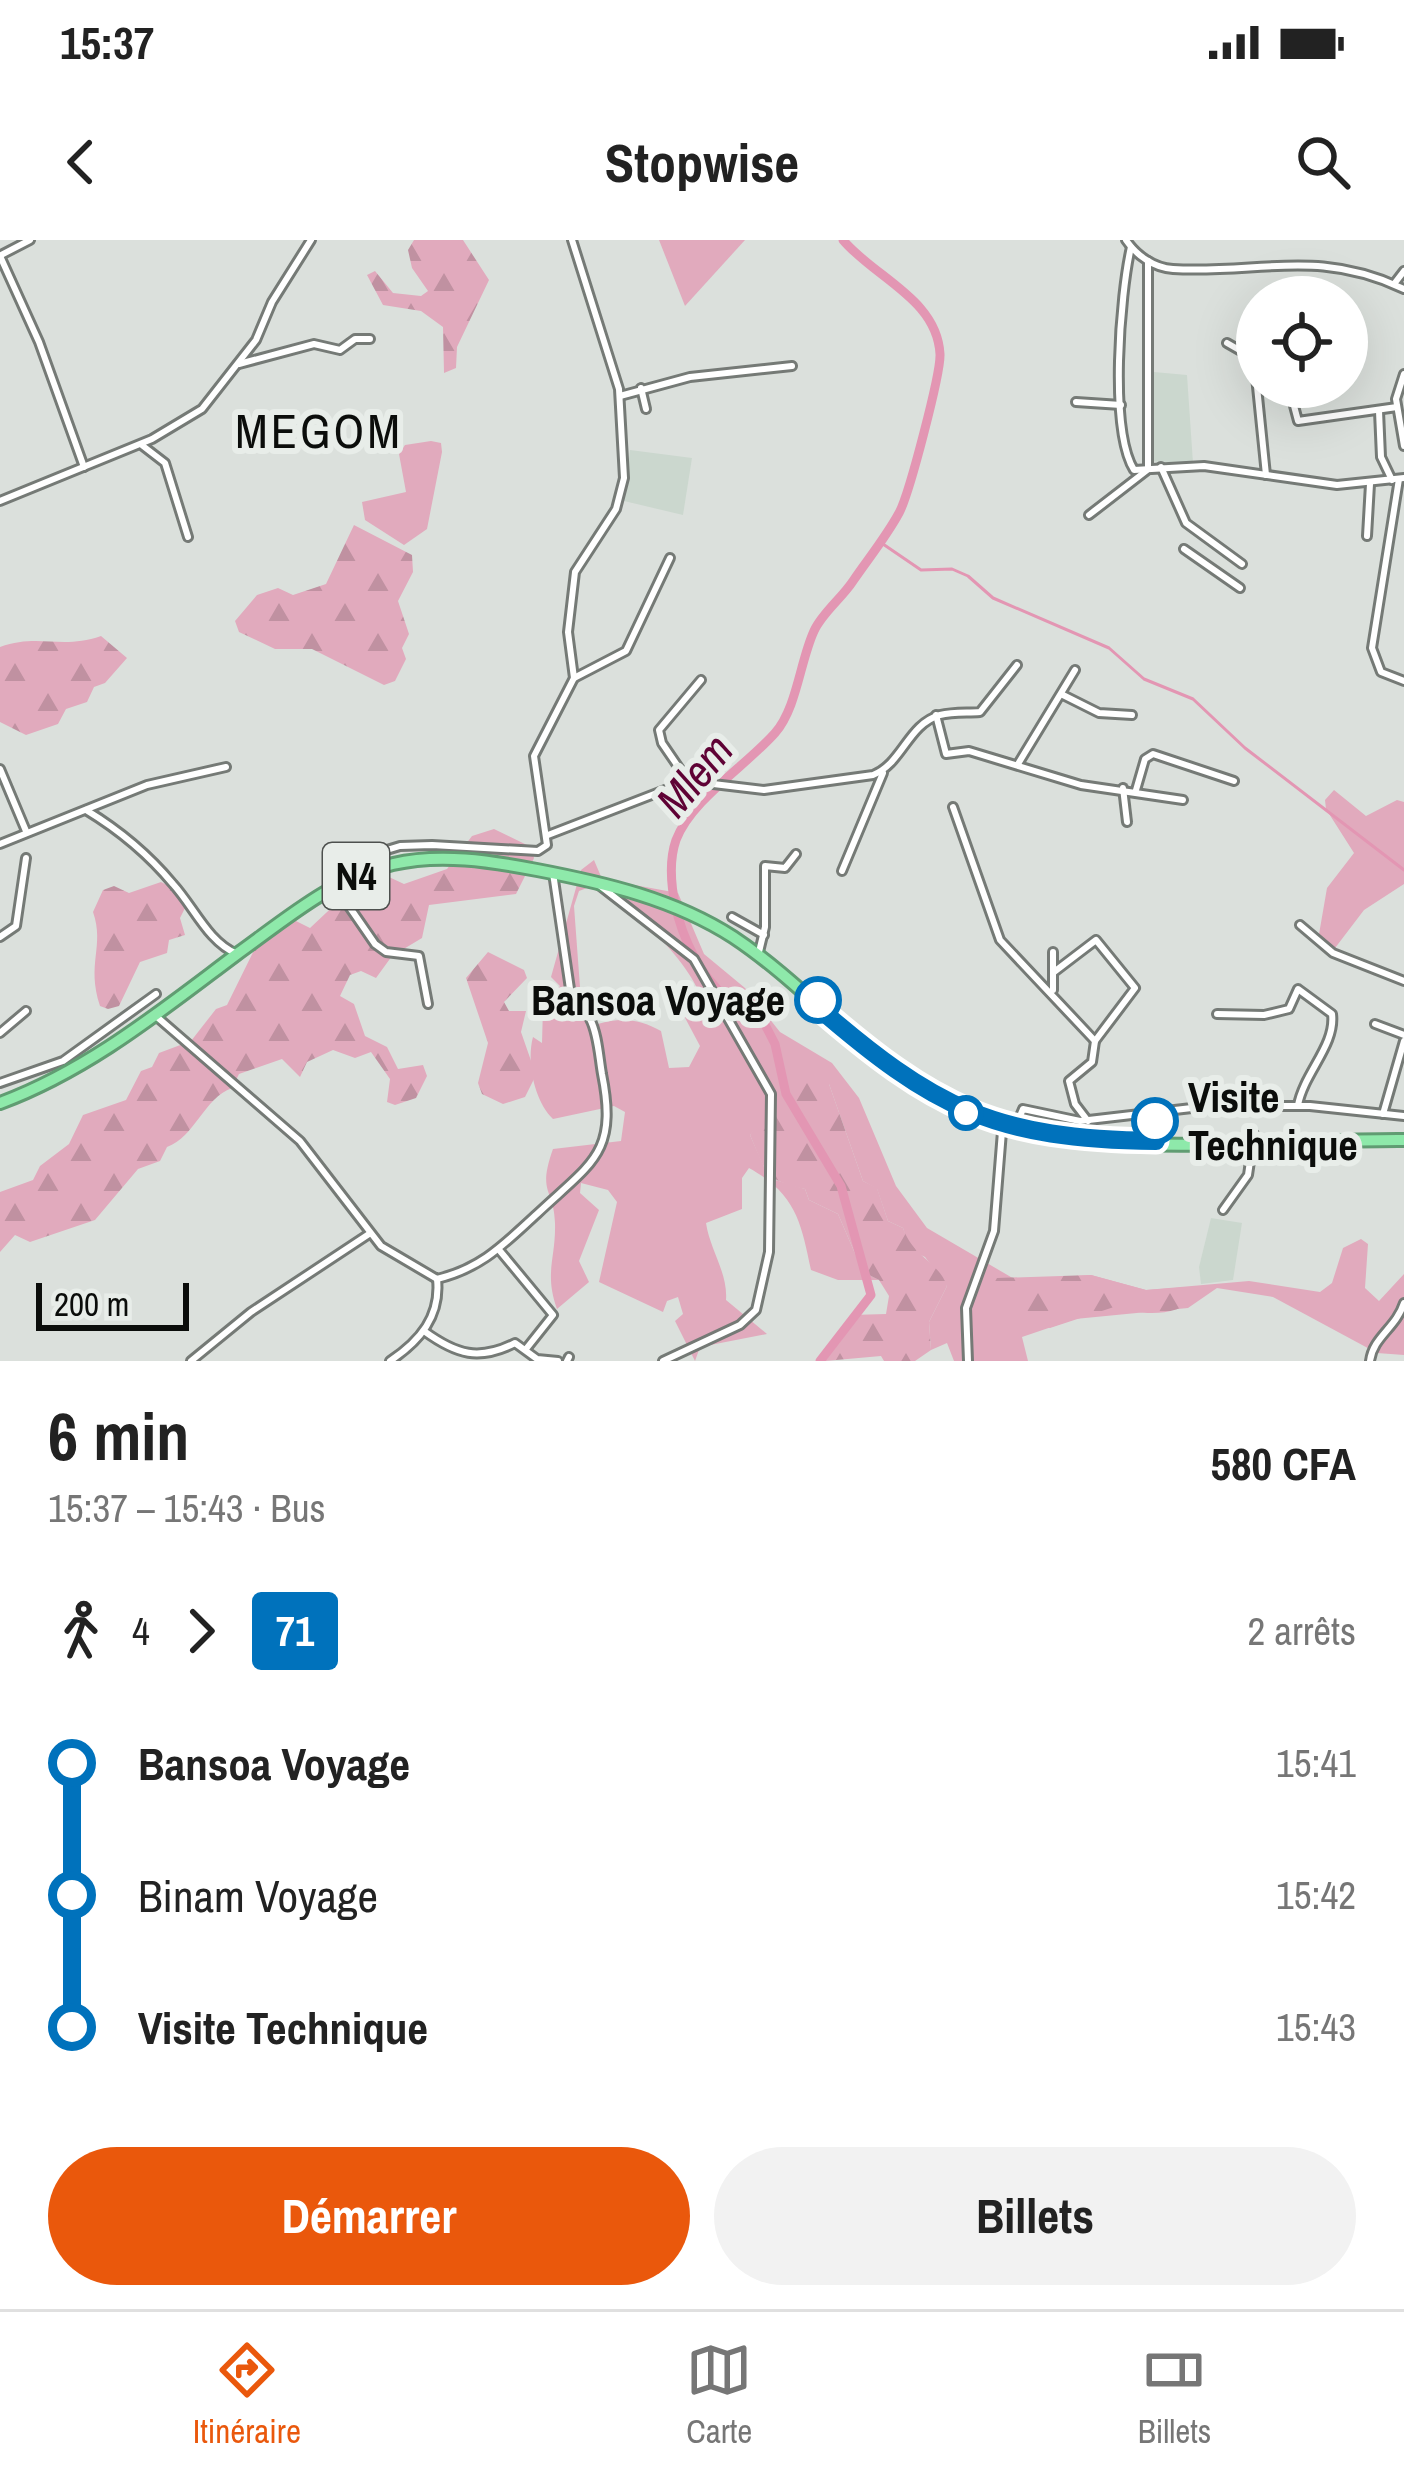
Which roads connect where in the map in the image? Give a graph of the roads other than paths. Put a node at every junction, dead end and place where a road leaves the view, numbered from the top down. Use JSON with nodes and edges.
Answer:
{"nodes":[{"id":1,"x":30,"y":240,"type":"edge"},
{"id":2,"x":311,"y":240,"type":"edge"},
{"id":3,"x":572,"y":240,"type":"edge"},
{"id":4,"x":1128,"y":243,"type":"edge"},
{"id":5,"x":0,"y":256,"type":"edge"},
{"id":6,"x":1148,"y":261,"type":"junction"},
{"id":7,"x":1404,"y":271,"type":"edge"},
{"id":8,"x":1394,"y":284,"type":"junction"},
{"id":9,"x":1404,"y":289,"type":"edge"},
{"id":10,"x":370,"y":339,"type":"dead end"},
{"id":11,"x":1227,"y":344,"type":"dead end"},
{"id":12,"x":1236,"y":350,"type":"edge"},
{"id":13,"x":238,"y":364,"type":"junction"},
{"id":14,"x":792,"y":366,"type":"dead end"},
{"id":15,"x":1404,"y":374,"type":"edge"},
{"id":16,"x":641,"y":388,"type":"junction"},
{"id":17,"x":620,"y":396,"type":"junction"},
{"id":18,"x":1076,"y":402,"type":"dead end"},
{"id":19,"x":1121,"y":405,"type":"junction"},
{"id":20,"x":1397,"y":407,"type":"junction"},
{"id":21,"x":1259,"y":408,"type":"edge"},
{"id":22,"x":1295,"y":408,"type":"edge"},
{"id":23,"x":646,"y":409,"type":"dead end"},
{"id":24,"x":1378,"y":411,"type":"junction"},
{"id":25,"x":139,"y":445,"type":"junction"},
{"id":26,"x":1404,"y":446,"type":"edge"},
{"id":27,"x":84,"y":467,"type":"junction"},
{"id":28,"x":1161,"y":467,"type":"junction"},
{"id":29,"x":1148,"y":469,"type":"junction"},
{"id":30,"x":1267,"y":476,"type":"junction"},
{"id":31,"x":1398,"y":479,"type":"edge"},
{"id":32,"x":1370,"y":484,"type":"junction"},
{"id":33,"x":0,"y":501,"type":"edge"},
{"id":34,"x":1089,"y":515,"type":"dead end"},
{"id":35,"x":1367,"y":536,"type":"dead end"},
{"id":36,"x":188,"y":537,"type":"dead end"},
{"id":37,"x":1209,"y":543,"type":"junction"},
{"id":38,"x":1184,"y":549,"type":"dead end"},
{"id":39,"x":670,"y":558,"type":"dead end"},
{"id":40,"x":1197,"y":558,"type":"junction"},
{"id":41,"x":1242,"y":564,"type":"dead end"},
{"id":42,"x":1240,"y":588,"type":"dead end"},
{"id":43,"x":1017,"y":664,"type":"dead end"},
{"id":44,"x":1075,"y":670,"type":"dead end"},
{"id":45,"x":574,"y":678,"type":"junction"},
{"id":46,"x":701,"y":680,"type":"dead end"},
{"id":47,"x":1404,"y":681,"type":"edge"},
{"id":48,"x":1064,"y":695,"type":"junction"},
{"id":49,"x":1132,"y":715,"type":"dead end"},
{"id":50,"x":936,"y":716,"type":"junction"},
{"id":51,"x":1018,"y":764,"type":"junction"},
{"id":52,"x":226,"y":767,"type":"dead end"},
{"id":53,"x":0,"y":769,"type":"edge"},
{"id":54,"x":885,"y":770,"type":"junction"},
{"id":55,"x":688,"y":781,"type":"junction"},
{"id":56,"x":1234,"y":781,"type":"dead end"},
{"id":57,"x":1123,"y":788,"type":"junction"},
{"id":58,"x":1136,"y":790,"type":"junction"},
{"id":59,"x":1183,"y":800,"type":"dead end"},
{"id":60,"x":953,"y":807,"type":"dead end"},
{"id":61,"x":86,"y":810,"type":"junction"},
{"id":62,"x":1127,"y":822,"type":"dead end"},
{"id":63,"x":26,"y":831,"type":"junction"},
{"id":64,"x":548,"y":835,"type":"junction"},
{"id":65,"x":0,"y":844,"type":"edge"},
{"id":66,"x":796,"y":854,"type":"dead end"},
{"id":67,"x":26,"y":858,"type":"dead end"},
{"id":68,"x":842,"y":871,"type":"dead end"},
{"id":69,"x":553,"y":873,"type":"junction"},
{"id":70,"x":348,"y":880,"type":"junction"},
{"id":71,"x":596,"y":883,"type":"junction"},
{"id":72,"x":335,"y":886,"type":"junction"},
{"id":73,"x":732,"y":917,"type":"dead end"},
{"id":74,"x":1300,"y":925,"type":"dead end"},
{"id":75,"x":764,"y":935,"type":"junction"},
{"id":76,"x":0,"y":937,"type":"edge"},
{"id":77,"x":1053,"y":952,"type":"dead end"},
{"id":78,"x":238,"y":954,"type":"junction"},
{"id":79,"x":760,"y":954,"type":"junction"},
{"id":80,"x":1054,"y":972,"type":"junction"},
{"id":81,"x":1404,"y":981,"type":"edge"},
{"id":82,"x":1053,"y":993,"type":"junction"},
{"id":83,"x":156,"y":994,"type":"dead end"},
{"id":84,"x":428,"y":1004,"type":"dead end"},
{"id":85,"x":26,"y":1011,"type":"dead end"},
{"id":86,"x":1217,"y":1014,"type":"dead end"},
{"id":87,"x":154,"y":1015,"type":"junction"},
{"id":88,"x":1375,"y":1024,"type":"dead end"},
{"id":89,"x":0,"y":1033,"type":"edge"},
{"id":90,"x":1404,"y":1038,"type":"edge"},
{"id":91,"x":1095,"y":1041,"type":"junction"},
{"id":92,"x":0,"y":1084,"type":"edge"},
{"id":93,"x":0,"y":1103,"type":"edge"},
{"id":94,"x":1298,"y":1105,"type":"junction"},
{"id":95,"x":1155,"y":1113,"type":"junction"},
{"id":96,"x":1383,"y":1114,"type":"junction"},
{"id":97,"x":1404,"y":1116,"type":"edge"},
{"id":98,"x":1060,"y":1119,"type":"junction"},
{"id":99,"x":1088,"y":1121,"type":"junction"},
{"id":100,"x":1003,"y":1122,"type":"junction"},
{"id":101,"x":1017,"y":1123,"type":"junction"},
{"id":102,"x":1052,"y":1131,"type":"junction"},
{"id":103,"x":1254,"y":1137,"type":"junction"},
{"id":104,"x":1156,"y":1138,"type":"junction"},
{"id":105,"x":1404,"y":1138,"type":"edge"},
{"id":106,"x":1223,"y":1210,"type":"dead end"},
{"id":107,"x":369,"y":1234,"type":"junction"},
{"id":108,"x":500,"y":1251,"type":"junction"},
{"id":109,"x":437,"y":1279,"type":"junction"},
{"id":110,"x":1404,"y":1303,"type":"edge"},
{"id":111,"x":424,"y":1331,"type":"junction"},
{"id":112,"x":525,"y":1350,"type":"junction"},
{"id":113,"x":564,"y":1360,"type":"edge"},
{"id":114,"x":191,"y":1361,"type":"edge"},
{"id":115,"x":390,"y":1361,"type":"edge"},
{"id":116,"x":663,"y":1361,"type":"edge"},
{"id":117,"x":968,"y":1361,"type":"edge"},
{"id":118,"x":1370,"y":1361,"type":"edge"}],
"edges":[{"from":1,"to":5,"type":"street"},
{"from":2,"to":13,"type":"street"},
{"from":3,"to":17,"type":"street"},
{"from":4,"to":6,"type":"street"},
{"from":4,"to":19,"type":"street"},
{"from":5,"to":27,"type":"street"},
{"from":6,"to":8,"type":"street"},
{"from":6,"to":29,"type":"street"},
{"from":7,"to":8,"type":"street"},
{"from":8,"to":9,"type":"street"},
{"from":10,"to":13,"type":"street"},
{"from":11,"to":12,"type":"street"},
{"from":13,"to":25,"type":"street"},
{"from":14,"to":16,"type":"street"},
{"from":15,"to":20,"type":"street"},
{"from":16,"to":17,"type":"street"},
{"from":16,"to":23,"type":"street"},
{"from":17,"to":45,"type":"street"},
{"from":18,"to":19,"type":"street"},
{"from":19,"to":29,"type":"street"},
{"from":20,"to":24,"type":"street"},
{"from":20,"to":26,"type":"street"},
{"from":21,"to":30,"type":"street"},
{"from":22,"to":24,"type":"street"},
{"from":24,"to":31,"type":"street"},
{"from":25,"to":27,"type":"street"},
{"from":25,"to":36,"type":"street"},
{"from":27,"to":33,"type":"street"},
{"from":28,"to":29,"type":"street"},
{"from":28,"to":30,"type":"street"},
{"from":28,"to":37,"type":"street"},
{"from":29,"to":34,"type":"street"},
{"from":30,"to":32,"type":"street"},
{"from":31,"to":32,"type":"street"},
{"from":31,"to":47,"type":"street"},
{"from":32,"to":35,"type":"street"},
{"from":37,"to":40,"type":"street"},
{"from":37,"to":41,"type":"street"},
{"from":38,"to":40,"type":"street"},
{"from":39,"to":45,"type":"street"},
{"from":40,"to":42,"type":"street"},
{"from":43,"to":50,"type":"street"},
{"from":44,"to":48,"type":"street"},
{"from":45,"to":64,"type":"street"},
{"from":46,"to":55,"type":"street"},
{"from":48,"to":49,"type":"street"},
{"from":48,"to":51,"type":"street"},
{"from":50,"to":51,"type":"street"},
{"from":50,"to":54,"type":"street"},
{"from":51,"to":57,"type":"street"},
{"from":52,"to":61,"type":"street"},
{"from":53,"to":63,"type":"street"},
{"from":54,"to":55,"type":"street"},
{"from":54,"to":68,"type":"street"},
{"from":55,"to":64,"type":"street"},
{"from":56,"to":58,"type":"street"},
{"from":57,"to":58,"type":"street"},
{"from":57,"to":62,"type":"street"},
{"from":58,"to":59,"type":"street"},
{"from":60,"to":82,"type":"street"},
{"from":61,"to":63,"type":"street"},
{"from":61,"to":78,"type":"street"},
{"from":63,"to":65,"type":"street"},
{"from":64,"to":70,"type":"street"},
{"from":66,"to":75,"type":"street"},
{"from":67,"to":76,"type":"street"},
{"from":69,"to":70,"type":"highway","number":"N4"},
{"from":69,"to":71,"type":"highway","number":"N4"},
{"from":69,"to":108,"type":"street"},
{"from":70,"to":72,"type":"highway","number":"N4"},
{"from":71,"to":79,"type":"highway","number":"N4"},
{"from":71,"to":116,"type":"street"},
{"from":72,"to":78,"type":"highway","number":"N4"},
{"from":72,"to":84,"type":"street"},
{"from":73,"to":75,"type":"street"},
{"from":74,"to":81,"type":"street"},
{"from":75,"to":79,"type":"street"},
{"from":77,"to":80,"type":"street"},
{"from":78,"to":87,"type":"highway","number":"N4"},
{"from":79,"to":100,"type":"highway","number":"N4"},
{"from":80,"to":82,"type":"street"},
{"from":80,"to":91,"type":"street"},
{"from":82,"to":91,"type":"street"},
{"from":83,"to":92,"type":"street"},
{"from":85,"to":89,"type":"street"},
{"from":86,"to":94,"type":"street"},
{"from":87,"to":93,"type":"highway"},
{"from":87,"to":107,"type":"street"},
{"from":88,"to":90,"type":"street"},
{"from":90,"to":96,"type":"street"},
{"from":91,"to":99,"type":"street"},
{"from":94,"to":95,"type":"street"},
{"from":94,"to":96,"type":"street"},
{"from":95,"to":99,"type":"street"},
{"from":95,"to":104,"type":"street"},
{"from":96,"to":97,"type":"street"},
{"from":98,"to":99,"type":"street"},
{"from":98,"to":101,"type":"street"},
{"from":98,"to":102,"type":"street"},
{"from":100,"to":101,"type":"highway","number":"N4"},
{"from":100,"to":104,"type":"highway","number":"N4"},
{"from":100,"to":117,"type":"street"},
{"from":101,"to":102,"type":"highway","number":"N4"},
{"from":102,"to":104,"type":"highway","number":"N4"},
{"from":103,"to":104,"type":"highway","number":"N4"},
{"from":103,"to":105,"type":"highway","number":"N4"},
{"from":103,"to":106,"type":"street"},
{"from":107,"to":109,"type":"street"},
{"from":107,"to":114,"type":"street"},
{"from":108,"to":109,"type":"street"},
{"from":108,"to":112,"type":"street"},
{"from":109,"to":111,"type":"street"},
{"from":110,"to":118,"type":"street"},
{"from":111,"to":112,"type":"street"},
{"from":111,"to":115,"type":"street"},
{"from":112,"to":113,"type":"street"}]}
